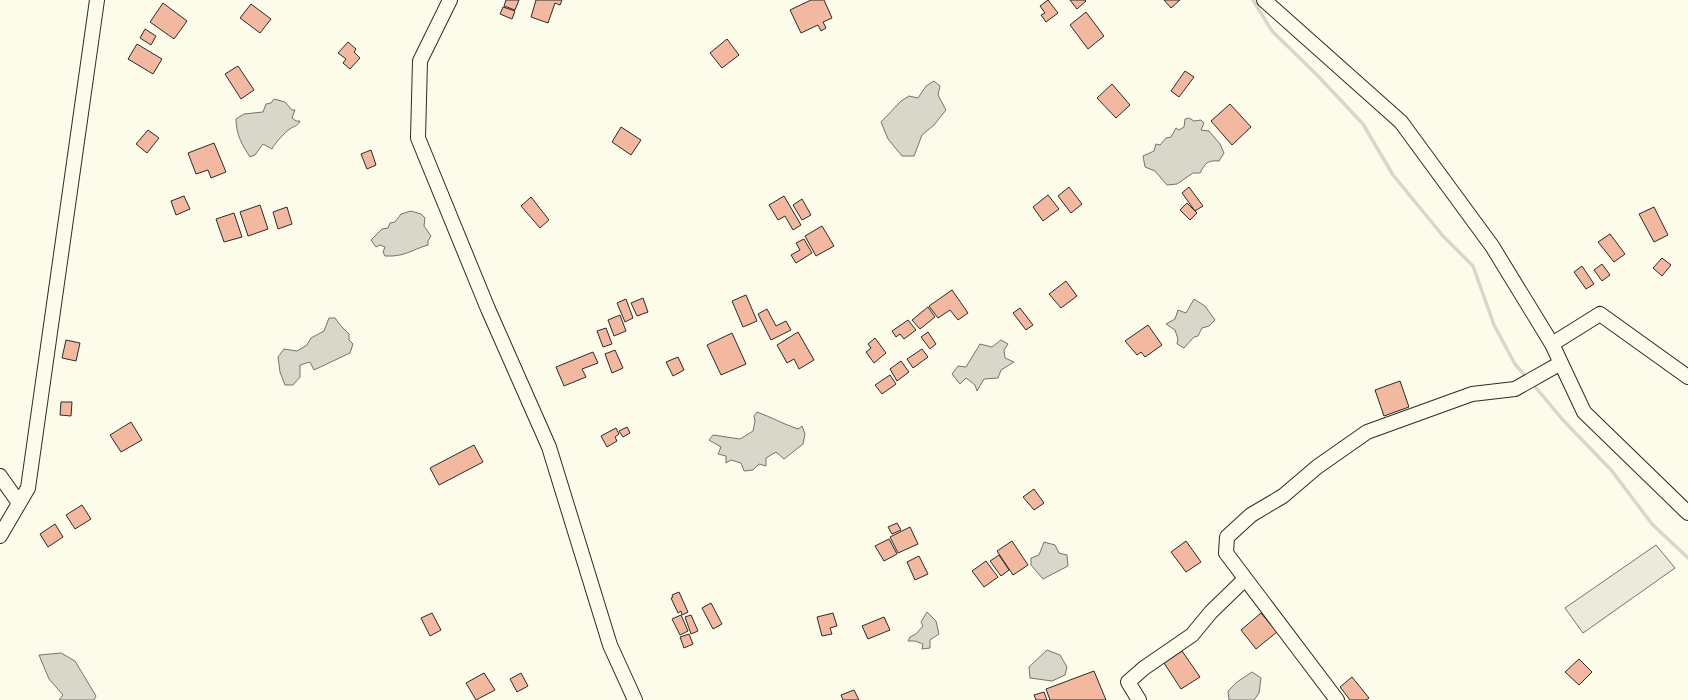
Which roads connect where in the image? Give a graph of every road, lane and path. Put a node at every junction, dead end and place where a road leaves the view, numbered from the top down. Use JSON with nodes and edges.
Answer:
{"nodes":[{"id":1,"x":97,"y":0,"type":"edge"},
{"id":2,"x":450,"y":0,"type":"edge"},
{"id":3,"x":1264,"y":0,"type":"edge"},
{"id":4,"x":1552,"y":344,"type":"junction"},
{"id":5,"x":1561,"y":364,"type":"junction"},
{"id":6,"x":1688,"y":377,"type":"edge"},
{"id":7,"x":0,"y":476,"type":"edge"},
{"id":8,"x":19,"y":503,"type":"junction"},
{"id":9,"x":1688,"y":513,"type":"edge"},
{"id":10,"x":0,"y":536,"type":"edge"},
{"id":11,"x":1245,"y":579,"type":"junction"},
{"id":12,"x":635,"y":700,"type":"edge"},
{"id":13,"x":1139,"y":700,"type":"edge"},
{"id":14,"x":1337,"y":700,"type":"edge"}],
"edges":[{"from":1,"to":8,"type":"street"},
{"from":2,"to":12,"type":"street"},
{"from":3,"to":4,"type":"street"},
{"from":4,"to":5,"type":"street"},
{"from":4,"to":6,"type":"street"},
{"from":5,"to":9,"type":"street"},
{"from":5,"to":11,"type":"street"},
{"from":7,"to":8,"type":"street"},
{"from":8,"to":10,"type":"street"},
{"from":11,"to":13,"type":"street"},
{"from":11,"to":14,"type":"street"}]}
